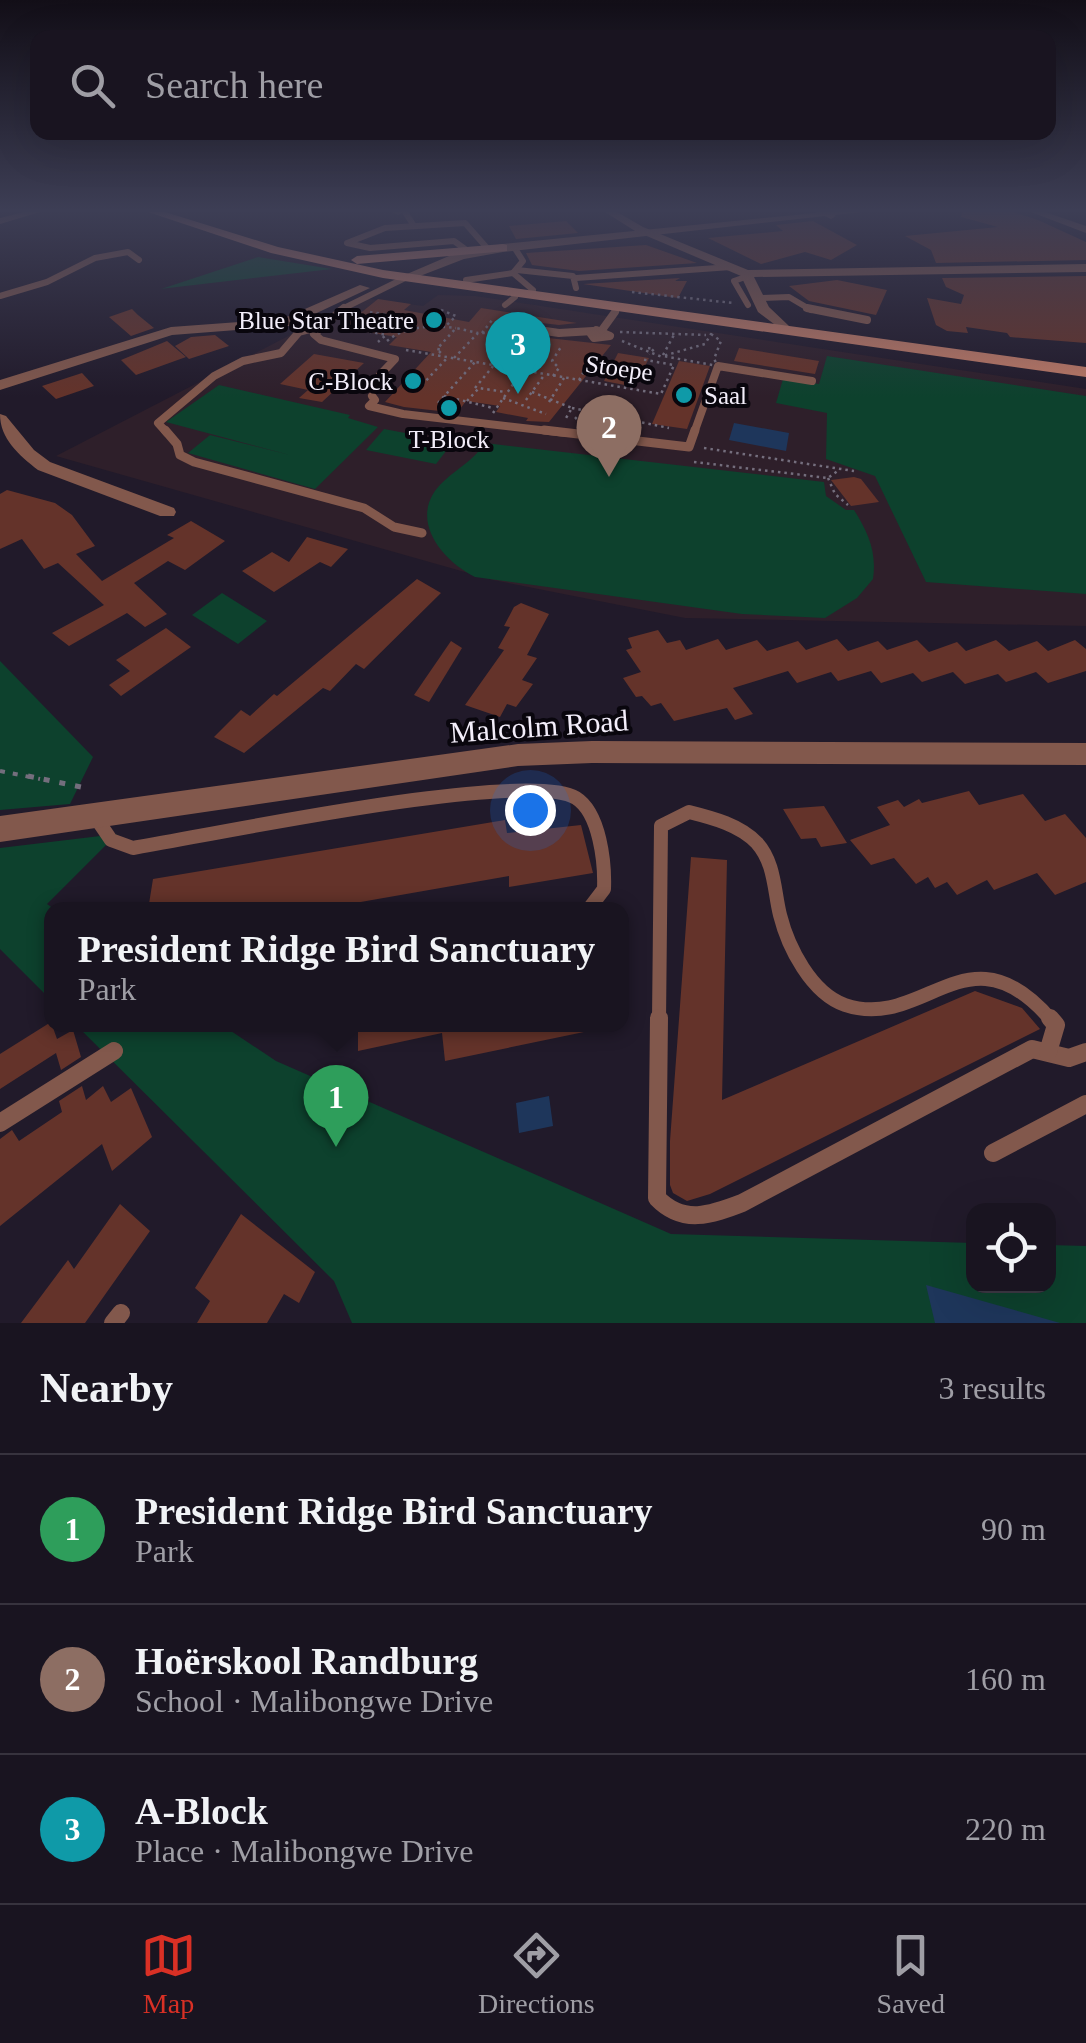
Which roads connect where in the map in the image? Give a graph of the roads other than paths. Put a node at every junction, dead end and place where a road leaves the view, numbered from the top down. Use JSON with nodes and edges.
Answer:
{"nodes":[{"id":1,"x":61,"y":274,"type":"edge"},
{"id":2,"x":404,"y":274,"type":"edge"},
{"id":3,"x":405,"y":274,"type":"edge"},
{"id":4,"x":414,"y":274,"type":"edge"},
{"id":5,"x":504,"y":274,"type":"edge"},
{"id":6,"x":517,"y":274,"type":"edge"},
{"id":7,"x":533,"y":274,"type":"edge"},
{"id":8,"x":636,"y":274,"type":"edge"},
{"id":9,"x":808,"y":274,"type":"edge"},
{"id":10,"x":411,"y":275,"type":"junction"},
{"id":11,"x":747,"y":275,"type":"joint"},
{"id":12,"x":576,"y":278,"type":"junction"},
{"id":13,"x":466,"y":280,"type":"junction"},
{"id":14,"x":364,"y":288,"type":"dead end"},
{"id":15,"x":576,"y":288,"type":"dead end"},
{"id":16,"x":533,"y":290,"type":"junction"},
{"id":17,"x":0,"y":296,"type":"edge"},
{"id":18,"x":514,"y":297,"type":"dead end"},
{"id":19,"x":505,"y":305,"type":"dead end"},
{"id":20,"x":752,"y":308,"type":"junction"},
{"id":21,"x":615,"y":312,"type":"dead end"},
{"id":22,"x":867,"y":320,"type":"dead end"},
{"id":23,"x":318,"y":327,"type":"junction"},
{"id":24,"x":512,"y":334,"type":"road end"},
{"id":25,"x":1086,"y":369,"type":"edge"},
{"id":26,"x":380,"y":375,"type":"dead end"},
{"id":27,"x":812,"y":382,"type":"dead end"},
{"id":28,"x":0,"y":385,"type":"edge"},
{"id":29,"x":372,"y":396,"type":"dead end"},
{"id":30,"x":0,"y":418,"type":"edge"},
{"id":31,"x":168,"y":512,"type":"dead end"},
{"id":32,"x":422,"y":532,"type":"dead end"},
{"id":33,"x":1086,"y":754,"type":"edge"},
{"id":34,"x":94,"y":815,"type":"junction"},
{"id":35,"x":0,"y":830,"type":"edge"},
{"id":36,"x":596,"y":902,"type":"edge"},
{"id":37,"x":114,"y":1051,"type":"dead end"},
{"id":38,"x":1048,"y":1052,"type":"junction"},
{"id":39,"x":1086,"y":1052,"type":"edge"},
{"id":40,"x":1086,"y":1104,"type":"edge"},
{"id":41,"x":0,"y":1124,"type":"edge"},
{"id":42,"x":993,"y":1152,"type":"dead end"}],
"edges":[{"from":1,"to":17,"type":"lane"},
{"from":2,"to":10,"type":"main road"},
{"from":3,"to":10,"type":"main road"},
{"from":4,"to":10,"type":"street"},
{"from":5,"to":13,"type":"lane"},
{"from":6,"to":16,"type":"lane"},
{"from":7,"to":12,"type":"lane"},
{"from":8,"to":12,"type":"lane"},
{"from":9,"to":11,"type":"street"},
{"from":10,"to":13,"type":"main road"},
{"from":10,"to":23,"type":"lane"},
{"from":10,"to":25,"type":"main road"},
{"from":11,"to":20,"type":"street"},
{"from":12,"to":15,"type":"lane"},
{"from":13,"to":16,"type":"main road"},
{"from":14,"to":28,"type":"street"},
{"from":16,"to":20,"type":"main road"},
{"from":18,"to":19,"type":"lane"},
{"from":20,"to":22,"type":"lane"},
{"from":20,"to":25,"type":"main road"},
{"from":21,"to":24,"type":"lane"},
{"from":23,"to":26,"type":"lane"},
{"from":23,"to":32,"type":"lane"},
{"from":27,"to":29,"type":"lane"},
{"from":30,"to":31,"type":"street"},
{"from":33,"to":34,"type":"street","name":"Malcolm Road"},
{"from":34,"to":35,"type":"street","name":"Malcolm Road"},
{"from":34,"to":36,"type":"lane"},
{"from":37,"to":41,"type":"lane"},
{"from":38,"to":38,"type":"lane"},
{"from":38,"to":39,"type":"lane"},
{"from":40,"to":42,"type":"lane"}]}
